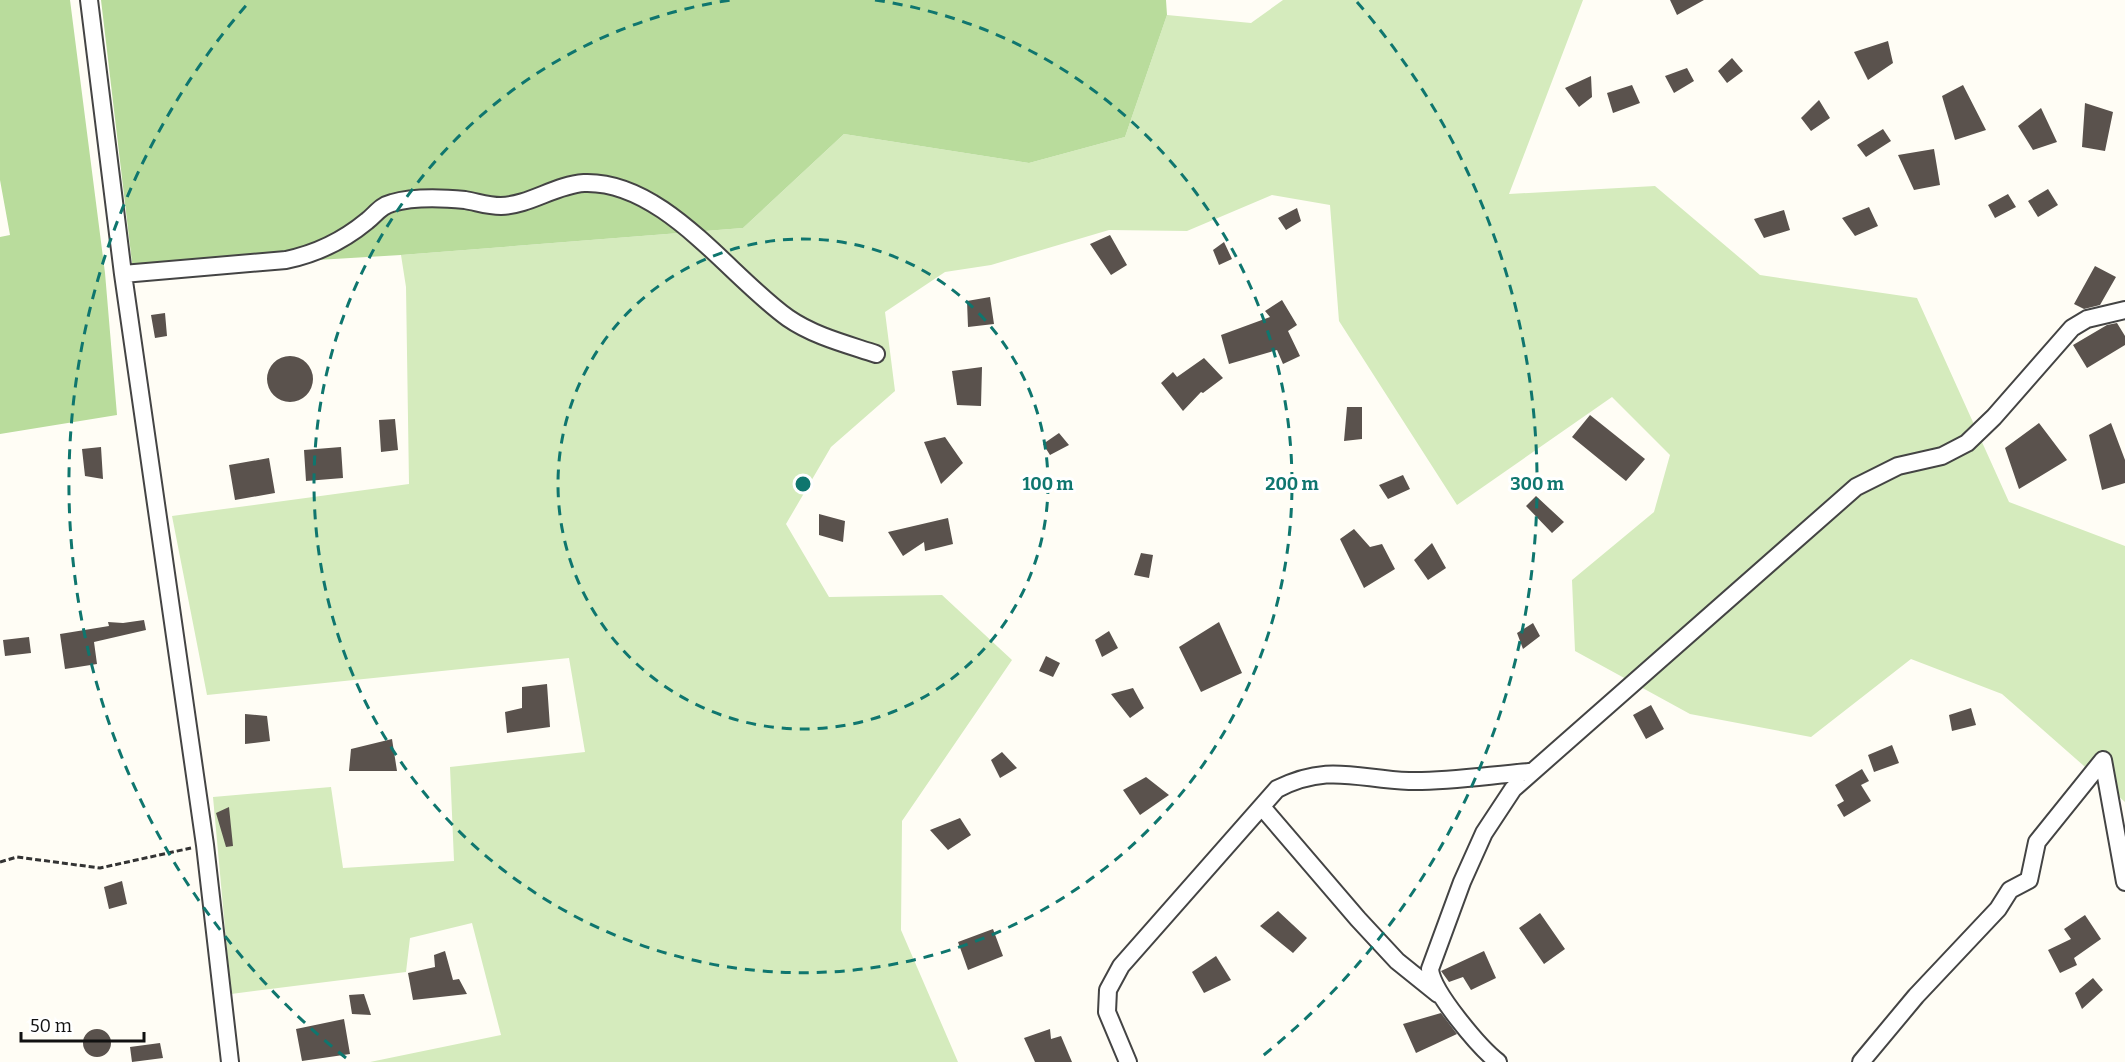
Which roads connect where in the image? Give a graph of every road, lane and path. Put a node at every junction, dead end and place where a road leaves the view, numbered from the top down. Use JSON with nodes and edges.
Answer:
{"nodes":[{"id":1,"x":89,"y":0,"type":"edge"},
{"id":2,"x":123,"y":274,"type":"junction"},
{"id":3,"x":2125,"y":310,"type":"edge"},
{"id":4,"x":876,"y":354,"type":"dead end"},
{"id":5,"x":1529,"y":772,"type":"junction"},
{"id":6,"x":1262,"y":807,"type":"junction"},
{"id":7,"x":205,"y":845,"type":"junction"},
{"id":8,"x":0,"y":862,"type":"edge"},
{"id":9,"x":2125,"y":882,"type":"edge"},
{"id":10,"x":1448,"y":1003,"type":"junction"},
{"id":11,"x":230,"y":1062,"type":"edge"},
{"id":12,"x":1128,"y":1062,"type":"edge"},
{"id":13,"x":1498,"y":1062,"type":"edge"},
{"id":14,"x":1861,"y":1062,"type":"edge"}],
"edges":[{"from":1,"to":2,"type":"street"},
{"from":2,"to":4,"type":"street"},
{"from":2,"to":7,"type":"street"},
{"from":3,"to":5,"type":"street"},
{"from":5,"to":6,"type":"street"},
{"from":5,"to":10,"type":"street"},
{"from":6,"to":10,"type":"street"},
{"from":6,"to":12,"type":"street"},
{"from":7,"to":8,"type":"path"},
{"from":7,"to":11,"type":"street"},
{"from":9,"to":14,"type":"street"},
{"from":10,"to":13,"type":"street"}]}
